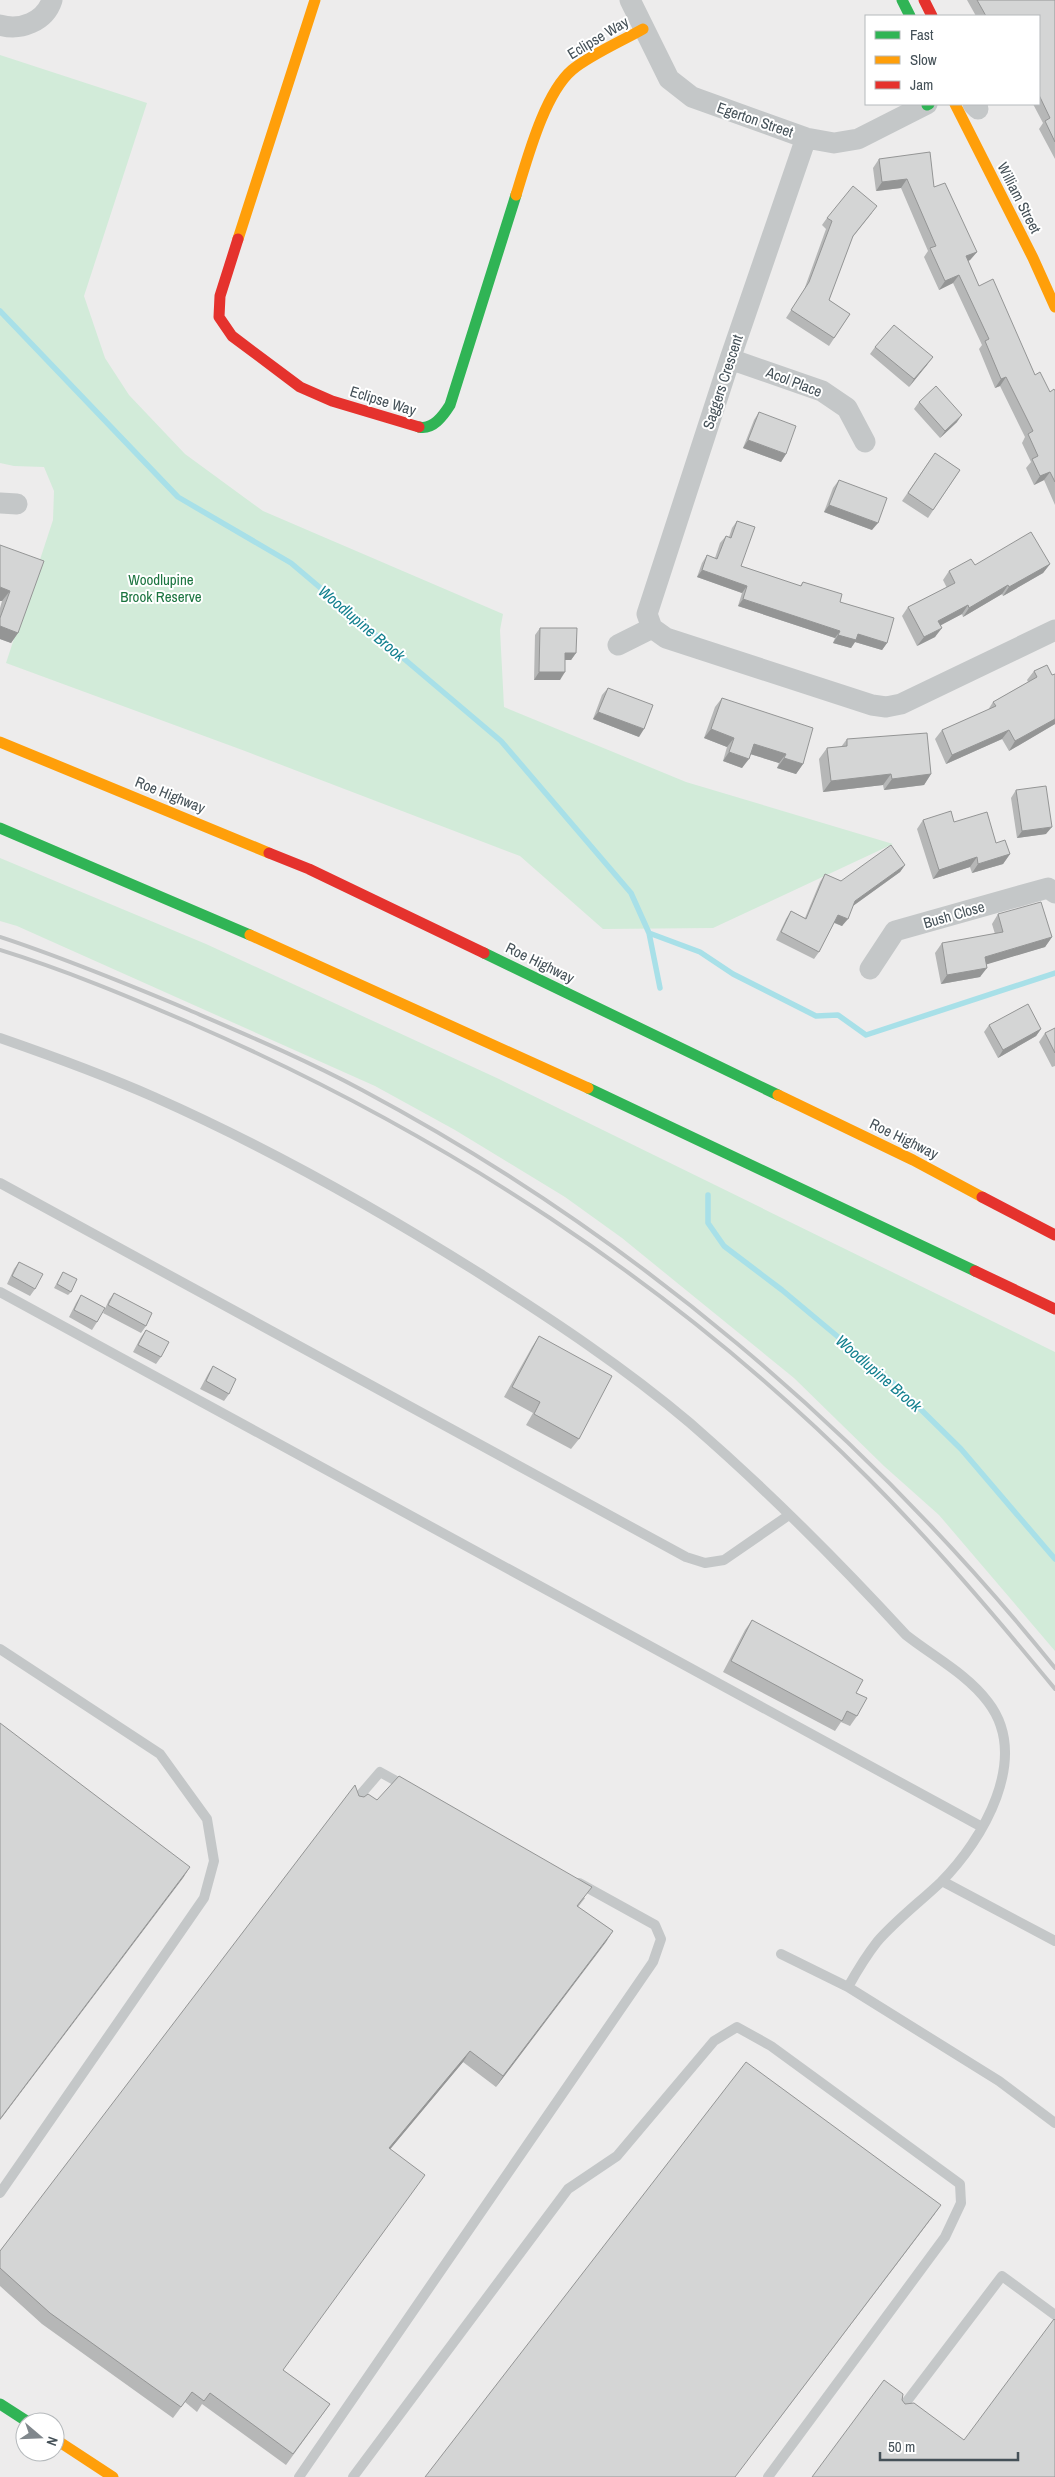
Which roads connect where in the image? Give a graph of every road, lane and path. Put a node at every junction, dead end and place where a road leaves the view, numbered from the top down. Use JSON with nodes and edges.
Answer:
{"nodes":[{"id":1,"x":52,"y":0,"type":"edge"},
{"id":2,"x":316,"y":0,"type":"edge"},
{"id":3,"x":630,"y":0,"type":"edge"},
{"id":4,"x":902,"y":0,"type":"edge"},
{"id":5,"x":915,"y":0,"type":"edge"},
{"id":6,"x":924,"y":0,"type":"edge"},
{"id":7,"x":910,"y":15,"type":"edge"},
{"id":8,"x":922,"y":15,"type":"edge"},
{"id":9,"x":932,"y":15,"type":"edge"},
{"id":10,"x":0,"y":25,"type":"edge"},
{"id":11,"x":643,"y":29,"type":"junction"},
{"id":12,"x":926,"y":105,"type":"edge"},
{"id":13,"x":931,"y":105,"type":"edge"},
{"id":14,"x":956,"y":105,"type":"edge"},
{"id":15,"x":975,"y":113,"type":"edge"},
{"id":16,"x":806,"y":138,"type":"junction"},
{"id":17,"x":1055,"y":307,"type":"edge"},
{"id":18,"x":730,"y":359,"type":"junction"},
{"id":19,"x":865,"y":442,"type":"dead end"},
{"id":20,"x":652,"y":628,"type":"junction"},
{"id":21,"x":1055,"y":630,"type":"edge"},
{"id":22,"x":618,"y":645,"type":"dead end"},
{"id":23,"x":0,"y":742,"type":"edge"},
{"id":24,"x":0,"y":828,"type":"edge"},
{"id":25,"x":1055,"y":893,"type":"edge"},
{"id":26,"x":870,"y":969,"type":"dead end"},
{"id":27,"x":0,"y":1038,"type":"edge"},
{"id":28,"x":0,"y":1183,"type":"edge"},
{"id":29,"x":1055,"y":1235,"type":"edge"},
{"id":30,"x":0,"y":1292,"type":"edge"},
{"id":31,"x":1055,"y":1309,"type":"edge"},
{"id":32,"x":789,"y":1515,"type":"junction"},
{"id":33,"x":0,"y":1649,"type":"edge"},
{"id":34,"x":415,"y":1791,"type":"edge"},
{"id":35,"x":355,"y":1801,"type":"edge"},
{"id":36,"x":982,"y":1827,"type":"junction"},
{"id":37,"x":569,"y":1877,"type":"edge"},
{"id":38,"x":942,"y":1881,"type":"junction"},
{"id":39,"x":1055,"y":1942,"type":"edge"},
{"id":40,"x":781,"y":1954,"type":"dead end"},
{"id":41,"x":848,"y":1987,"type":"junction"},
{"id":42,"x":1055,"y":2123,"type":"edge"},
{"id":43,"x":0,"y":2193,"type":"edge"},
{"id":44,"x":1055,"y":2315,"type":"edge"},
{"id":45,"x":0,"y":2404,"type":"edge"},
{"id":46,"x":901,"y":2410,"type":"edge"},
{"id":47,"x":15,"y":2414,"type":"edge"},
{"id":48,"x":65,"y":2446,"type":"edge"},
{"id":49,"x":113,"y":2477,"type":"edge"},
{"id":50,"x":299,"y":2477,"type":"edge"},
{"id":51,"x":353,"y":2477,"type":"edge"},
{"id":52,"x":768,"y":2477,"type":"edge"}],
"edges":[{"from":1,"to":10,"type":"street"},
{"from":2,"to":11,"type":"main road","name":"Eclipse Way"},
{"from":3,"to":11,"type":"street","name":"Egerton Street"},
{"from":4,"to":7,"type":"main road"},
{"from":5,"to":8,"type":"main road"},
{"from":6,"to":9,"type":"main road"},
{"from":11,"to":16,"type":"street","name":"Egerton Street"},
{"from":12,"to":16,"type":"street","name":"Egerton Street"},
{"from":13,"to":15,"type":"street","name":"Egerton Street"},
{"from":14,"to":15,"type":"main road","name":"William Street"},
{"from":15,"to":17,"type":"main road","name":"William Street"},
{"from":16,"to":18,"type":"street","name":"Saggers Crescent"},
{"from":18,"to":19,"type":"street","name":"Acol Place"},
{"from":18,"to":20,"type":"street","name":"Saggers Crescent"},
{"from":20,"to":21,"type":"street"},
{"from":20,"to":22,"type":"street"},
{"from":23,"to":29,"type":"main road","name":"Roe Highway"},
{"from":24,"to":31,"type":"main road"},
{"from":25,"to":26,"type":"street","name":"Bush Close"},
{"from":27,"to":32,"type":"lane"},
{"from":28,"to":32,"type":"lane"},
{"from":30,"to":36,"type":"lane"},
{"from":32,"to":36,"type":"lane"},
{"from":33,"to":43,"type":"lane"},
{"from":34,"to":35,"type":"lane"},
{"from":36,"to":38,"type":"lane"},
{"from":37,"to":50,"type":"lane"},
{"from":38,"to":39,"type":"lane"},
{"from":38,"to":41,"type":"lane"},
{"from":40,"to":41,"type":"lane"},
{"from":41,"to":42,"type":"lane"},
{"from":44,"to":46,"type":"lane"},
{"from":45,"to":47,"type":"main road"},
{"from":48,"to":49,"type":"main road"},
{"from":51,"to":52,"type":"lane"}]}
